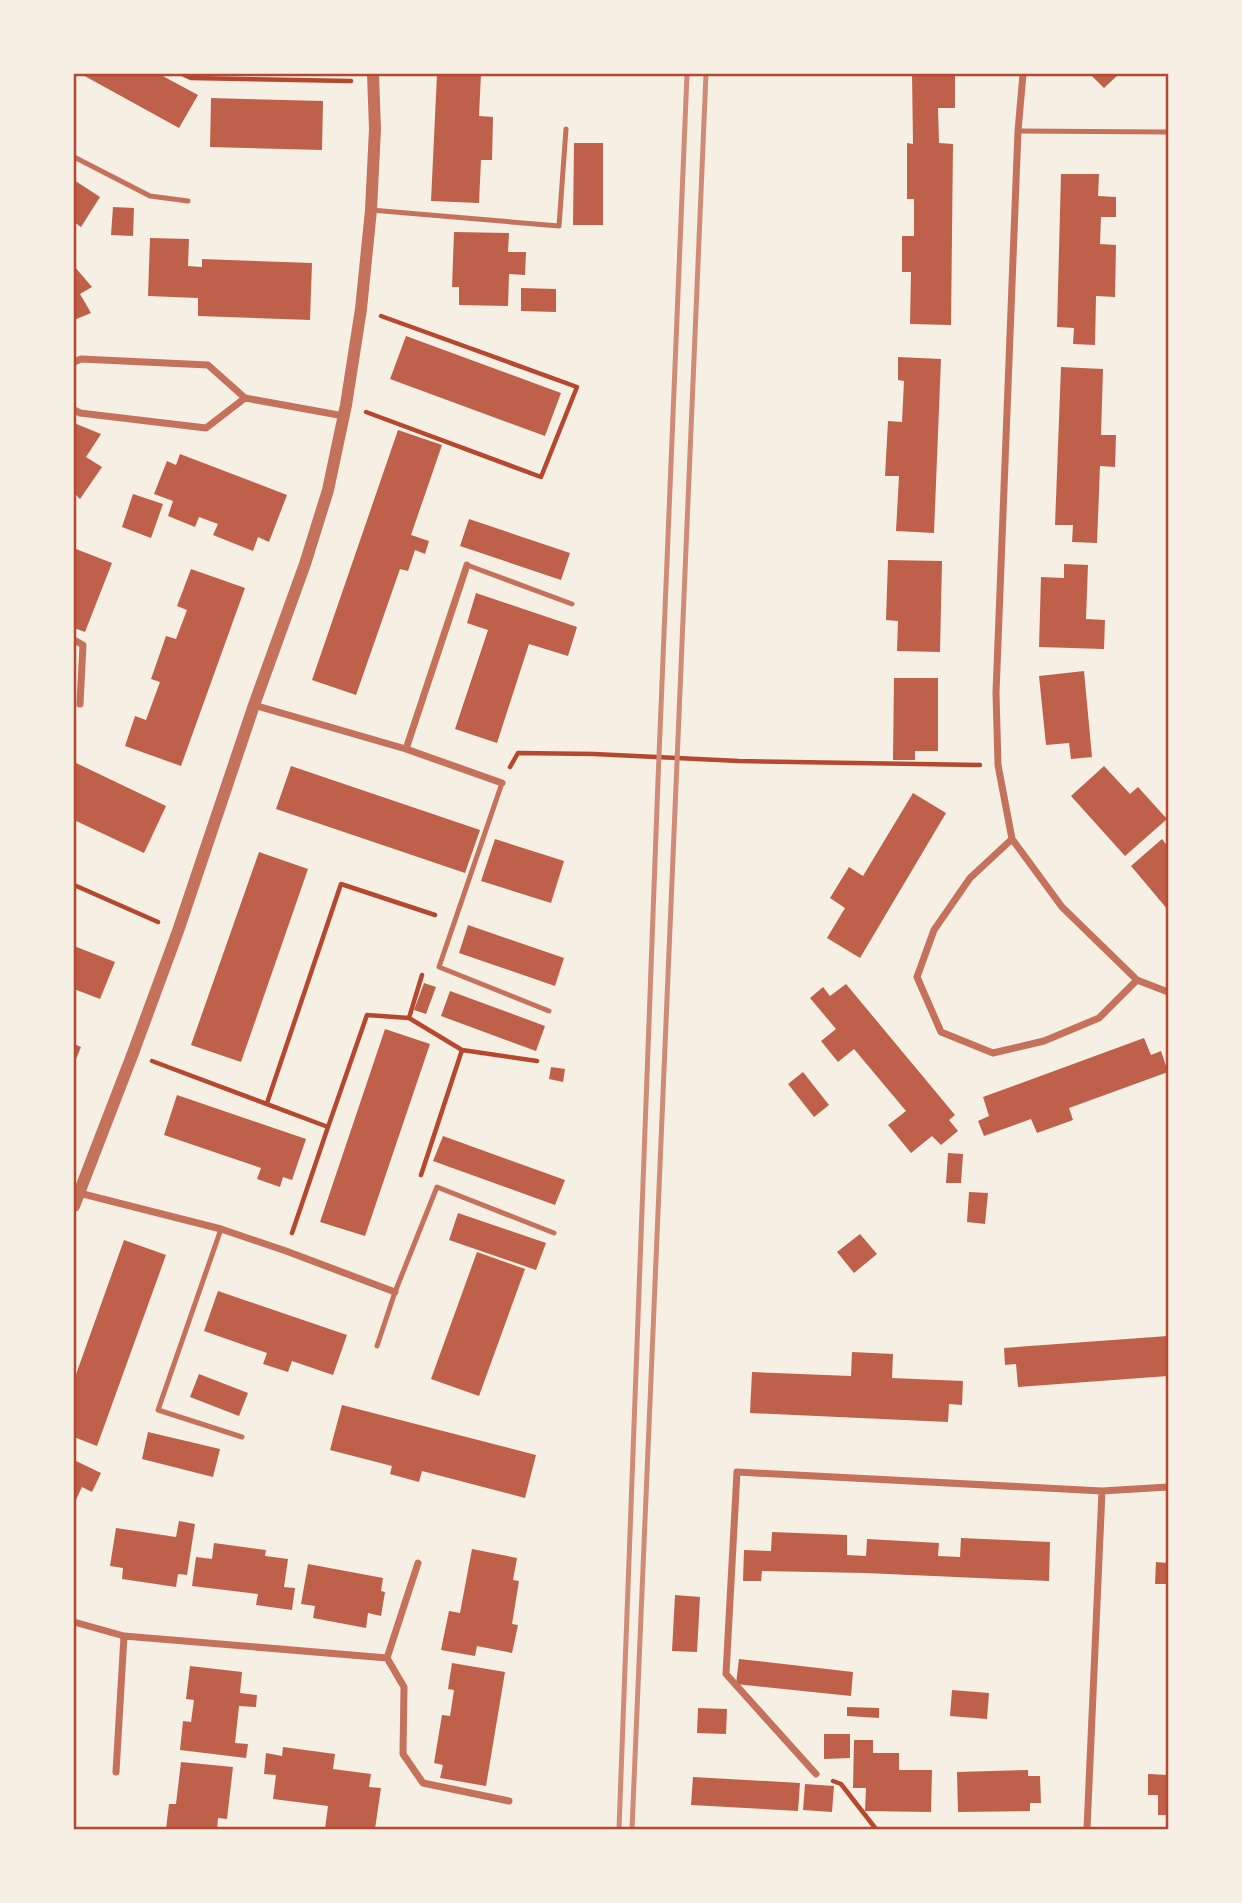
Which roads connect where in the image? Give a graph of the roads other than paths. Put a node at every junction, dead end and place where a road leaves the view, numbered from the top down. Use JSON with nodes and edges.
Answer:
{"nodes":[{"id":1,"x":1023,"y":74,"type":"edge"},
{"id":2,"x":373,"y":78,"type":"edge"},
{"id":3,"x":566,"y":128,"type":"dead end"},
{"id":4,"x":1018,"y":131,"type":"junction"},
{"id":5,"x":1168,"y":132,"type":"edge"},
{"id":6,"x":74,"y":157,"type":"edge"},
{"id":7,"x":188,"y":201,"type":"dead end"},
{"id":8,"x":371,"y":210,"type":"junction"},
{"id":9,"x":74,"y":362,"type":"edge"},
{"id":10,"x":245,"y":398,"type":"junction"},
{"id":11,"x":74,"y":410,"type":"edge"},
{"id":12,"x":345,"y":410,"type":"junction"},
{"id":13,"x":467,"y":565,"type":"joint"},
{"id":14,"x":572,"y":604,"type":"dead end"},
{"id":15,"x":74,"y":640,"type":"edge"},
{"id":16,"x":80,"y":704,"type":"dead end"},
{"id":17,"x":254,"y":705,"type":"junction"},
{"id":18,"x":406,"y":749,"type":"junction"},
{"id":19,"x":502,"y":783,"type":"joint"},
{"id":20,"x":1012,"y":839,"type":"junction"},
{"id":21,"x":1137,"y":980,"type":"junction"},
{"id":22,"x":1168,"y":992,"type":"edge"},
{"id":23,"x":550,"y":1010,"type":"dead end"},
{"id":24,"x":79,"y":1193,"type":"junction"},
{"id":25,"x":74,"y":1206,"type":"edge"},
{"id":26,"x":221,"y":1229,"type":"junction"},
{"id":27,"x":555,"y":1233,"type":"dead end"},
{"id":28,"x":395,"y":1292,"type":"junction"},
{"id":29,"x":377,"y":1346,"type":"dead end"},
{"id":30,"x":242,"y":1437,"type":"dead end"},
{"id":31,"x":1168,"y":1487,"type":"edge"},
{"id":32,"x":1102,"y":1491,"type":"junction"},
{"id":33,"x":418,"y":1563,"type":"dead end"},
{"id":34,"x":74,"y":1622,"type":"edge"},
{"id":35,"x":124,"y":1636,"type":"junction"},
{"id":36,"x":387,"y":1658,"type":"junction"},
{"id":37,"x":116,"y":1772,"type":"dead end"},
{"id":38,"x":816,"y":1774,"type":"road end"},
{"id":39,"x":509,"y":1801,"type":"dead end"},
{"id":40,"x":1087,"y":1829,"type":"edge"}],
"edges":[{"from":1,"to":4,"type":"street"},
{"from":2,"to":8,"type":"street"},
{"from":3,"to":8,"type":"lane"},
{"from":4,"to":5,"type":"lane"},
{"from":4,"to":20,"type":"street"},
{"from":6,"to":7,"type":"lane"},
{"from":8,"to":12,"type":"street"},
{"from":9,"to":10,"type":"street"},
{"from":10,"to":11,"type":"street"},
{"from":10,"to":12,"type":"street"},
{"from":12,"to":17,"type":"street"},
{"from":13,"to":14,"type":"lane"},
{"from":13,"to":18,"type":"street"},
{"from":15,"to":16,"type":"street"},
{"from":17,"to":18,"type":"street"},
{"from":17,"to":24,"type":"street"},
{"from":18,"to":19,"type":"street"},
{"from":19,"to":23,"type":"lane"},
{"from":20,"to":21,"type":"street"},
{"from":20,"to":21,"type":"street"},
{"from":21,"to":22,"type":"street"},
{"from":24,"to":25,"type":"street"},
{"from":24,"to":26,"type":"street"},
{"from":26,"to":28,"type":"street"},
{"from":26,"to":30,"type":"lane"},
{"from":27,"to":28,"type":"lane"},
{"from":28,"to":29,"type":"lane"},
{"from":31,"to":32,"type":"street"},
{"from":32,"to":38,"type":"street"},
{"from":32,"to":40,"type":"street"},
{"from":33,"to":36,"type":"street"},
{"from":34,"to":35,"type":"street"},
{"from":35,"to":36,"type":"street"},
{"from":35,"to":37,"type":"street"},
{"from":36,"to":39,"type":"street"}]}
